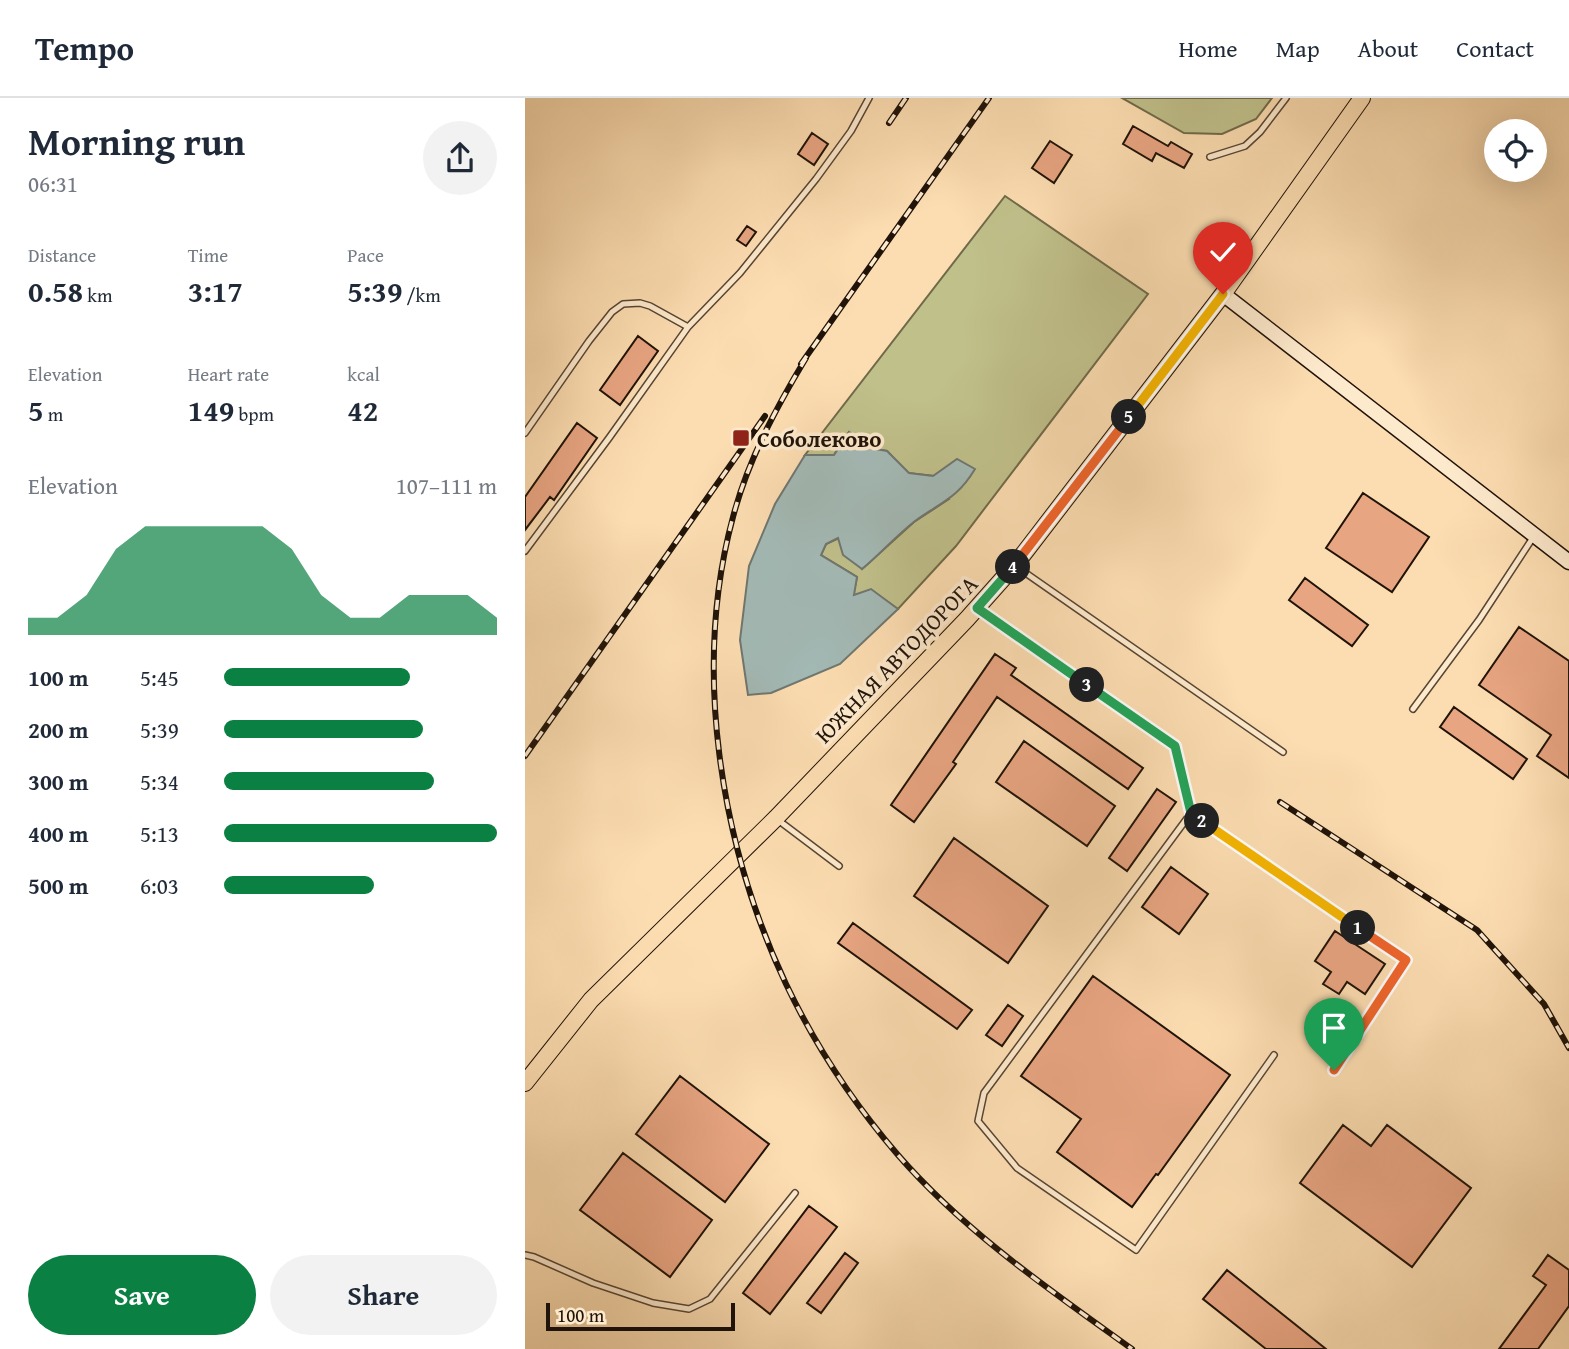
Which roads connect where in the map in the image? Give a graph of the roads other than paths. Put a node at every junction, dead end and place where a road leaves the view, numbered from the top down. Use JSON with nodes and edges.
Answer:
{"nodes":[{"id":1,"x":869,"y":98,"type":"edge"},
{"id":2,"x":1286,"y":98,"type":"edge"},
{"id":3,"x":1362,"y":98,"type":"edge"},
{"id":4,"x":1210,"y":157,"type":"dead end"},
{"id":5,"x":1223,"y":294,"type":"junction"},
{"id":6,"x":688,"y":327,"type":"junction"},
{"id":7,"x":525,"y":433,"type":"edge"},
{"id":8,"x":1534,"y":536,"type":"junction"},
{"id":9,"x":525,"y":551,"type":"edge"},
{"id":10,"x":1569,"y":562,"type":"edge"},
{"id":11,"x":1015,"y":565,"type":"junction"},
{"id":12,"x":977,"y":608,"type":"junction"},
{"id":13,"x":1413,"y":709,"type":"dead end"},
{"id":14,"x":1283,"y":752,"type":"dead end"},
{"id":15,"x":1191,"y":813,"type":"junction"},
{"id":16,"x":776,"y":818,"type":"junction"},
{"id":17,"x":839,"y":866,"type":"dead end"},
{"id":18,"x":1274,"y":1055,"type":"dead end"},
{"id":19,"x":1334,"y":1070,"type":"dead end"},
{"id":20,"x":525,"y":1083,"type":"edge"},
{"id":21,"x":795,"y":1193,"type":"dead end"},
{"id":22,"x":525,"y":1255,"type":"edge"}],
"edges":[{"from":1,"to":6,"type":"lane"},
{"from":2,"to":4,"type":"lane"},
{"from":3,"to":5,"type":"main road","name":"ЮЖНАЯ АВТОДОРОГА"},
{"from":5,"to":8,"type":"street"},
{"from":5,"to":11,"type":"main road","name":"ЮЖНАЯ АВТОДОРОГА"},
{"from":6,"to":7,"type":"lane"},
{"from":6,"to":9,"type":"lane"},
{"from":8,"to":10,"type":"street"},
{"from":8,"to":13,"type":"lane"},
{"from":11,"to":12,"type":"main road","name":"ЮЖНАЯ АВТОДОРОГА"},
{"from":11,"to":14,"type":"lane"},
{"from":12,"to":15,"type":"lane"},
{"from":12,"to":16,"type":"main road","name":"ЮЖНАЯ АВТОДОРОГА"},
{"from":15,"to":18,"type":"lane"},
{"from":15,"to":19,"type":"lane"},
{"from":16,"to":17,"type":"lane"},
{"from":16,"to":20,"type":"main road","name":"ЮЖНАЯ АВТОДОРОГА"},
{"from":21,"to":22,"type":"lane"}]}
